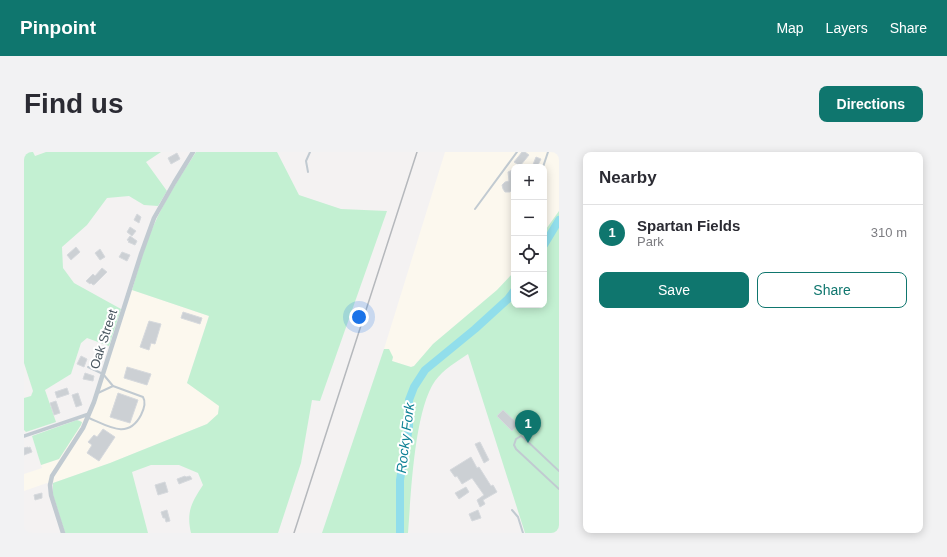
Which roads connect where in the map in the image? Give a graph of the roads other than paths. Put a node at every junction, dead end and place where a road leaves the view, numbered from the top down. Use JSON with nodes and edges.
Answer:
{"nodes":[{"id":1,"x":194,"y":152,"type":"edge"},
{"id":2,"x":310,"y":152,"type":"edge"},
{"id":3,"x":517,"y":152,"type":"edge"},
{"id":4,"x":548,"y":152,"type":"edge"},
{"id":5,"x":544,"y":164,"type":"edge"},
{"id":6,"x":308,"y":172,"type":"dead end"},
{"id":7,"x":475,"y":209,"type":"dead end"},
{"id":8,"x":88,"y":367,"type":"dead end"},
{"id":9,"x":103,"y":374,"type":"junction"},
{"id":10,"x":113,"y":386,"type":"junction"},
{"id":11,"x":97,"y":394,"type":"junction"},
{"id":12,"x":88,"y":416,"type":"junction"},
{"id":13,"x":24,"y":436,"type":"edge"},
{"id":14,"x":559,"y":471,"type":"edge"},
{"id":15,"x":559,"y":489,"type":"edge"},
{"id":16,"x":512,"y":510,"type":"dead end"},
{"id":17,"x":63,"y":533,"type":"edge"},
{"id":18,"x":523,"y":533,"type":"edge"}],
"edges":[{"from":1,"to":9,"type":"street","name":"Oak Street"},
{"from":2,"to":6,"type":"lane"},
{"from":3,"to":7,"type":"lane"},
{"from":4,"to":5,"type":"lane"},
{"from":8,"to":9,"type":"lane"},
{"from":9,"to":10,"type":"lane"},
{"from":9,"to":11,"type":"street","name":"Oak Street"},
{"from":10,"to":11,"type":"lane"},
{"from":10,"to":12,"type":"lane"},
{"from":11,"to":12,"type":"street","name":"Oak Street"},
{"from":12,"to":13,"type":"street"},
{"from":12,"to":17,"type":"street","name":"Oak Street"},
{"from":14,"to":15,"type":"lane"},
{"from":16,"to":18,"type":"lane"}]}
